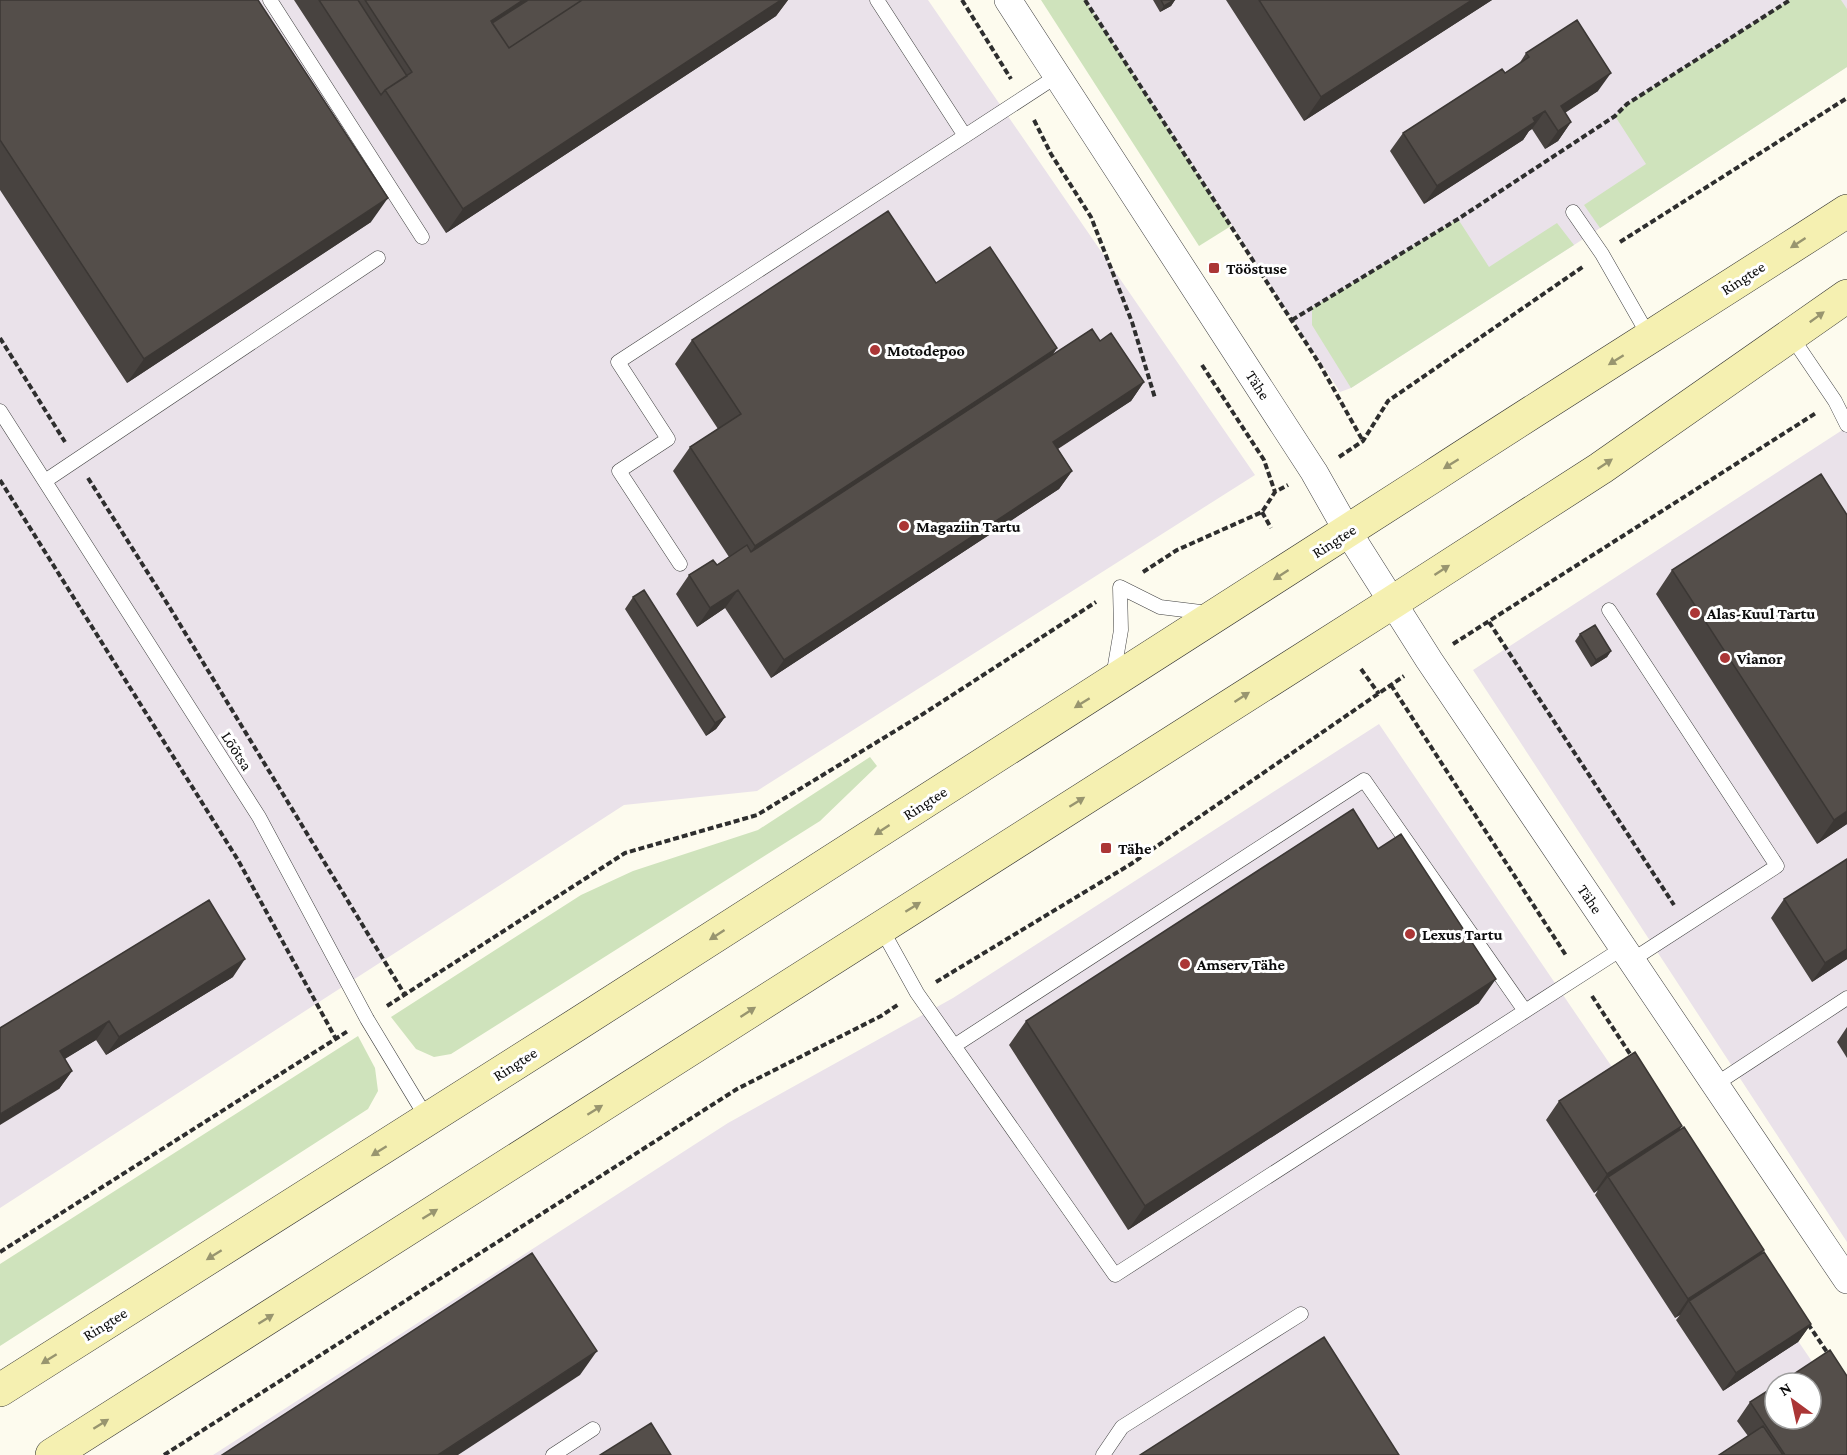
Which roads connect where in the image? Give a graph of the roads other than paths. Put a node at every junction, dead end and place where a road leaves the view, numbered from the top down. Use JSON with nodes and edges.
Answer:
{"nodes":[{"id":1,"x":270,"y":0,"type":"edge"},
{"id":2,"x":877,"y":0,"type":"edge"},
{"id":3,"x":1008,"y":0,"type":"edge"},
{"id":4,"x":1057,"y":76,"type":"junction"},
{"id":5,"x":965,"y":136,"type":"junction"},
{"id":6,"x":1847,"y":211,"type":"edge"},
{"id":7,"x":1573,"y":212,"type":"dead end"},
{"id":8,"x":422,"y":237,"type":"dead end"},
{"id":9,"x":378,"y":258,"type":"dead end"},
{"id":10,"x":1847,"y":296,"type":"edge"},
{"id":11,"x":1791,"y":336,"type":"junction"},
{"id":12,"x":1650,"y":339,"type":"junction"},
{"id":13,"x":0,"y":411,"type":"edge"},
{"id":14,"x":1847,"y":425,"type":"edge"},
{"id":15,"x":45,"y":482,"type":"junction"},
{"id":16,"x":1348,"y":532,"type":"junction"},
{"id":17,"x":680,"y":564,"type":"dead end"},
{"id":18,"x":1393,"y":602,"type":"junction"},
{"id":19,"x":1609,"y":610,"type":"dead end"},
{"id":20,"x":1220,"y":615,"type":"junction"},
{"id":21,"x":1112,"y":684,"type":"junction"},
{"id":22,"x":881,"y":927,"type":"junction"},
{"id":23,"x":1628,"y":954,"type":"junction"},
{"id":24,"x":1847,"y":998,"type":"edge"},
{"id":25,"x":1525,"y":1011,"type":"junction"},
{"id":26,"x":954,"y":1046,"type":"junction"},
{"id":27,"x":1716,"y":1084,"type":"junction"},
{"id":28,"x":428,"y":1120,"type":"junction"},
{"id":29,"x":1847,"y":1280,"type":"edge"},
{"id":30,"x":1301,"y":1314,"type":"dead end"},
{"id":31,"x":0,"y":1390,"type":"edge"},
{"id":32,"x":593,"y":1429,"type":"dead end"},
{"id":33,"x":52,"y":1455,"type":"edge"},
{"id":34,"x":553,"y":1455,"type":"edge"},
{"id":35,"x":1103,"y":1455,"type":"edge"}],
"edges":[{"from":1,"to":8,"type":"lane"},
{"from":2,"to":5,"type":"lane"},
{"from":3,"to":4,"type":"street","name":"Tähe"},
{"from":4,"to":5,"type":"lane"},
{"from":4,"to":16,"type":"street","name":"Tähe"},
{"from":5,"to":17,"type":"lane"},
{"from":6,"to":12,"type":"main road","name":"Ringtee","one_way":true},
{"from":7,"to":12,"type":"lane"},
{"from":9,"to":15,"type":"lane"},
{"from":11,"to":10,"type":"main road","one_way":true},
{"from":11,"to":14,"type":"lane"},
{"from":18,"to":11,"type":"main road","one_way":true},
{"from":12,"to":16,"type":"main road","name":"Ringtee","one_way":true},
{"from":13,"to":15,"type":"lane","name":"Lõõtsa"},
{"from":15,"to":28,"type":"lane","name":"Lõõtsa"},
{"from":16,"to":18,"type":"street","name":"Tähe"},
{"from":16,"to":20,"type":"main road","name":"Ringtee","one_way":true},
{"from":22,"to":18,"type":"main road","one_way":true},
{"from":18,"to":23,"type":"street","name":"Tähe"},
{"from":19,"to":23,"type":"lane"},
{"from":20,"to":21,"type":"main road","name":"Ringtee"},
{"from":20,"to":21,"type":"lane"},
{"from":21,"to":28,"type":"main road","name":"Ringtee","one_way":true},
{"from":22,"to":26,"type":"lane"},
{"from":33,"to":22,"type":"main road","one_way":true},
{"from":23,"to":25,"type":"lane"},
{"from":23,"to":27,"type":"street","name":"Tähe"},
{"from":24,"to":27,"type":"lane"},
{"from":25,"to":26,"type":"lane"},
{"from":25,"to":26,"type":"lane"},
{"from":27,"to":29,"type":"street","name":"Tähe"},
{"from":28,"to":31,"type":"main road","name":"Ringtee","one_way":true},
{"from":30,"to":35,"type":"lane"},
{"from":32,"to":34,"type":"lane"}]}
